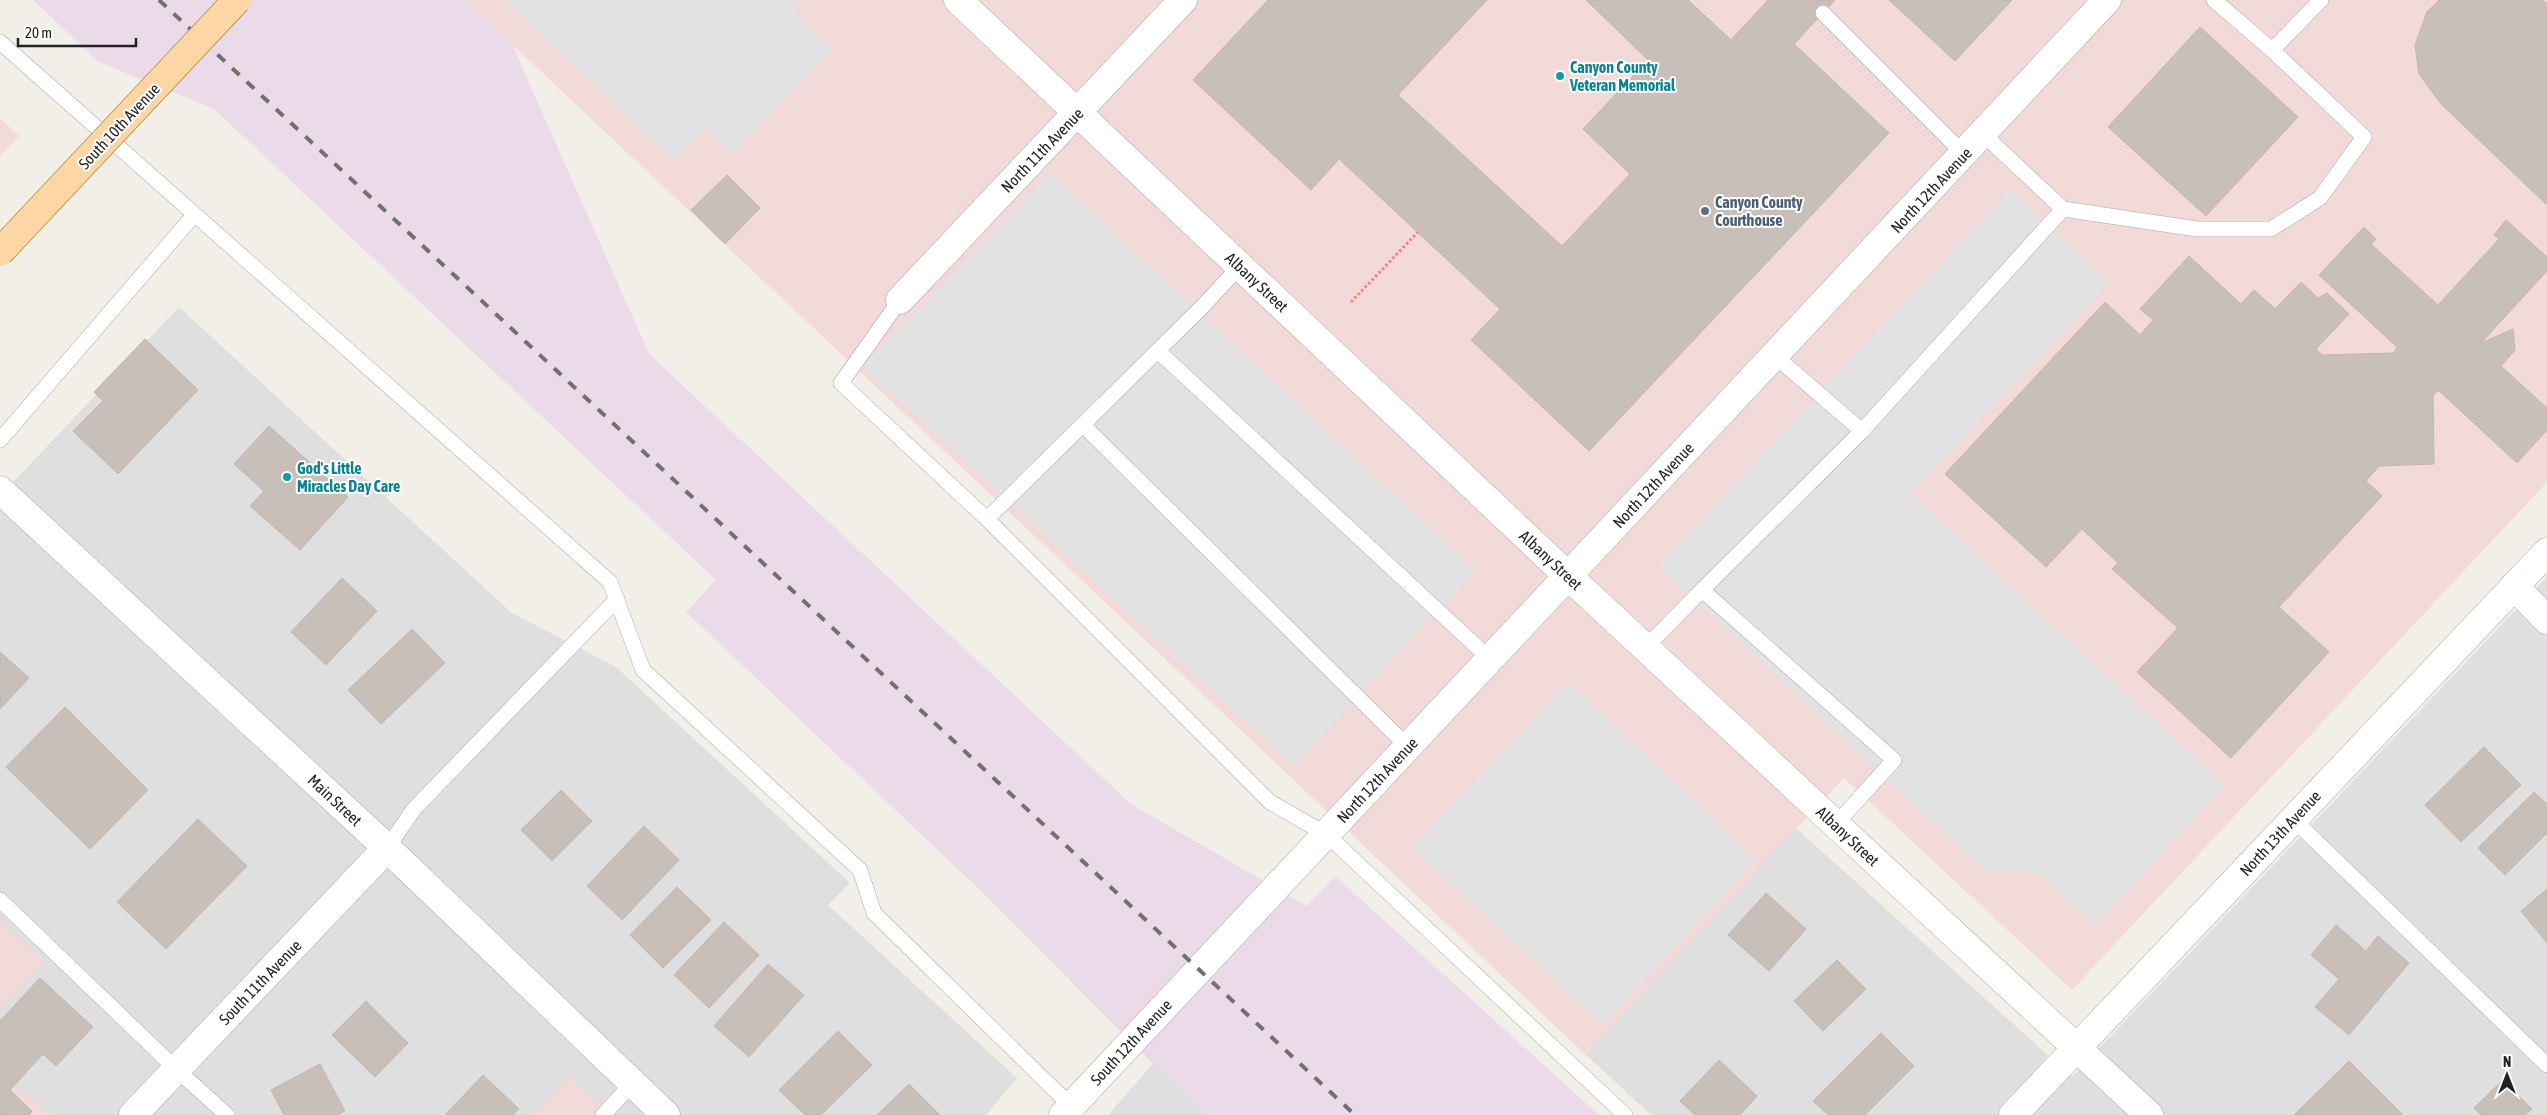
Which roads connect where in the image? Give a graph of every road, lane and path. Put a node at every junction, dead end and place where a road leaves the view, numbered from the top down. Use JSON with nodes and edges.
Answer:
{"nodes":[{"id":1,"x":237,"y":0,"type":"edge"},
{"id":2,"x":958,"y":0,"type":"edge"},
{"id":3,"x":1183,"y":0,"type":"edge"},
{"id":4,"x":2107,"y":0,"type":"edge"},
{"id":5,"x":2214,"y":0,"type":"edge"},
{"id":6,"x":2321,"y":0,"type":"edge"},
{"id":7,"x":1822,"y":14,"type":"dead end"},
{"id":8,"x":0,"y":42,"type":"edge"},
{"id":9,"x":2272,"y":50,"type":"junction"},
{"id":10,"x":1077,"y":113,"type":"junction"},
{"id":11,"x":1983,"y":134,"type":"junction"},
{"id":12,"x":1964,"y":154,"type":"junction"},
{"id":13,"x":2064,"y":208,"type":"junction"},
{"id":14,"x":194,"y":215,"type":"junction"},
{"id":15,"x":1418,"y":232,"type":"dead end"},
{"id":16,"x":0,"y":252,"type":"edge"},
{"id":17,"x":1240,"y":266,"type":"junction"},
{"id":18,"x":900,"y":300,"type":"joint"},
{"id":19,"x":1351,"y":302,"type":"dead end"},
{"id":20,"x":1158,"y":351,"type":"junction"},
{"id":21,"x":1774,"y":356,"type":"junction"},
{"id":22,"x":1083,"y":424,"type":"junction"},
{"id":23,"x":1862,"y":431,"type":"junction"},
{"id":24,"x":0,"y":440,"type":"edge"},
{"id":25,"x":0,"y":490,"type":"edge"},
{"id":26,"x":987,"y":519,"type":"junction"},
{"id":27,"x":2547,"y":552,"type":"edge"},
{"id":28,"x":1568,"y":576,"type":"junction"},
{"id":29,"x":2514,"y":586,"type":"junction"},
{"id":30,"x":1702,"y":590,"type":"junction"},
{"id":31,"x":617,"y":599,"type":"junction"},
{"id":32,"x":2547,"y":620,"type":"edge"},
{"id":33,"x":1645,"y":648,"type":"junction"},
{"id":34,"x":1490,"y":659,"type":"junction"},
{"id":35,"x":1408,"y":747,"type":"junction"},
{"id":36,"x":2293,"y":819,"type":"junction"},
{"id":37,"x":1836,"y":824,"type":"junction"},
{"id":38,"x":1326,"y":834,"type":"junction"},
{"id":39,"x":387,"y":848,"type":"junction"},
{"id":40,"x":0,"y":900,"type":"edge"},
{"id":41,"x":1199,"y":968,"type":"joint"},
{"id":42,"x":2077,"y":1048,"type":"junction"},
{"id":43,"x":2547,"y":1064,"type":"edge"},
{"id":44,"x":176,"y":1069,"type":"junction"},
{"id":45,"x":633,"y":1083,"type":"junction"},
{"id":46,"x":1072,"y":1112,"type":"edge"},
{"id":47,"x":133,"y":1115,"type":"edge"},
{"id":48,"x":228,"y":1115,"type":"edge"},
{"id":49,"x":603,"y":1115,"type":"edge"},
{"id":50,"x":666,"y":1115,"type":"edge"},
{"id":51,"x":1625,"y":1115,"type":"edge"},
{"id":52,"x":2013,"y":1115,"type":"edge"},
{"id":53,"x":2149,"y":1115,"type":"edge"}],
"edges":[{"from":1,"to":16,"type":"main road","name":"South 10th Avenue","bridge":true},
{"from":2,"to":10,"type":"street","name":"Albany Street"},
{"from":3,"to":10,"type":"street","name":"North 11th Avenue"},
{"from":4,"to":11,"type":"street","name":"North 12th Avenue"},
{"from":5,"to":9,"type":"lane"},
{"from":6,"to":9,"type":"lane"},
{"from":7,"to":12,"type":"lane"},
{"from":8,"to":14,"type":"lane"},
{"from":9,"to":13,"type":"lane"},
{"from":10,"to":17,"type":"street","name":"Albany Street"},
{"from":10,"to":18,"type":"street","name":"North 11th Avenue"},
{"from":11,"to":12,"type":"street","name":"North 12th Avenue"},
{"from":11,"to":13,"type":"lane"},
{"from":12,"to":21,"type":"street","name":"North 12th Avenue"},
{"from":13,"to":23,"type":"lane"},
{"from":14,"to":24,"type":"lane"},
{"from":14,"to":31,"type":"lane"},
{"from":15,"to":19,"type":"path"},
{"from":17,"to":20,"type":"lane"},
{"from":17,"to":28,"type":"street","name":"Albany Street"},
{"from":18,"to":26,"type":"lane"},
{"from":20,"to":22,"type":"lane"},
{"from":20,"to":34,"type":"lane"},
{"from":21,"to":23,"type":"lane"},
{"from":21,"to":28,"type":"street","name":"North 12th Avenue"},
{"from":22,"to":26,"type":"lane"},
{"from":22,"to":35,"type":"lane"},
{"from":23,"to":30,"type":"lane"},
{"from":25,"to":39,"type":"street","name":"Main Street"},
{"from":26,"to":38,"type":"lane"},
{"from":27,"to":29,"type":"street","name":"North 13th Avenue"},
{"from":28,"to":33,"type":"street","name":"Albany Street"},
{"from":28,"to":34,"type":"street","name":"North 12th Avenue"},
{"from":29,"to":32,"type":"street"},
{"from":29,"to":36,"type":"street","name":"North 13th Avenue"},
{"from":30,"to":33,"type":"lane"},
{"from":30,"to":37,"type":"lane"},
{"from":31,"to":39,"type":"lane"},
{"from":31,"to":46,"type":"lane"},
{"from":33,"to":37,"type":"street","name":"Albany Street"},
{"from":34,"to":35,"type":"street","name":"North 12th Avenue"},
{"from":35,"to":38,"type":"street","name":"North 12th Avenue"},
{"from":36,"to":42,"type":"street","name":"North 13th Avenue"},
{"from":36,"to":43,"type":"lane"},
{"from":37,"to":42,"type":"street","name":"Albany Street"},
{"from":38,"to":41,"type":"street","name":"North 12th Avenue"},
{"from":38,"to":51,"type":"lane"},
{"from":39,"to":44,"type":"street","name":"South 11th Avenue"},
{"from":39,"to":45,"type":"street","name":"Main Street"},
{"from":40,"to":44,"type":"lane"},
{"from":41,"to":46,"type":"street","name":"South 12th Avenue"},
{"from":42,"to":52,"type":"street","name":"North 13th Avenue"},
{"from":42,"to":53,"type":"street","name":"Albany Street"},
{"from":44,"to":47,"type":"street","name":"South 11th Avenue"},
{"from":44,"to":48,"type":"lane"},
{"from":45,"to":49,"type":"lane"},
{"from":45,"to":50,"type":"street","name":"Main Street"}]}
